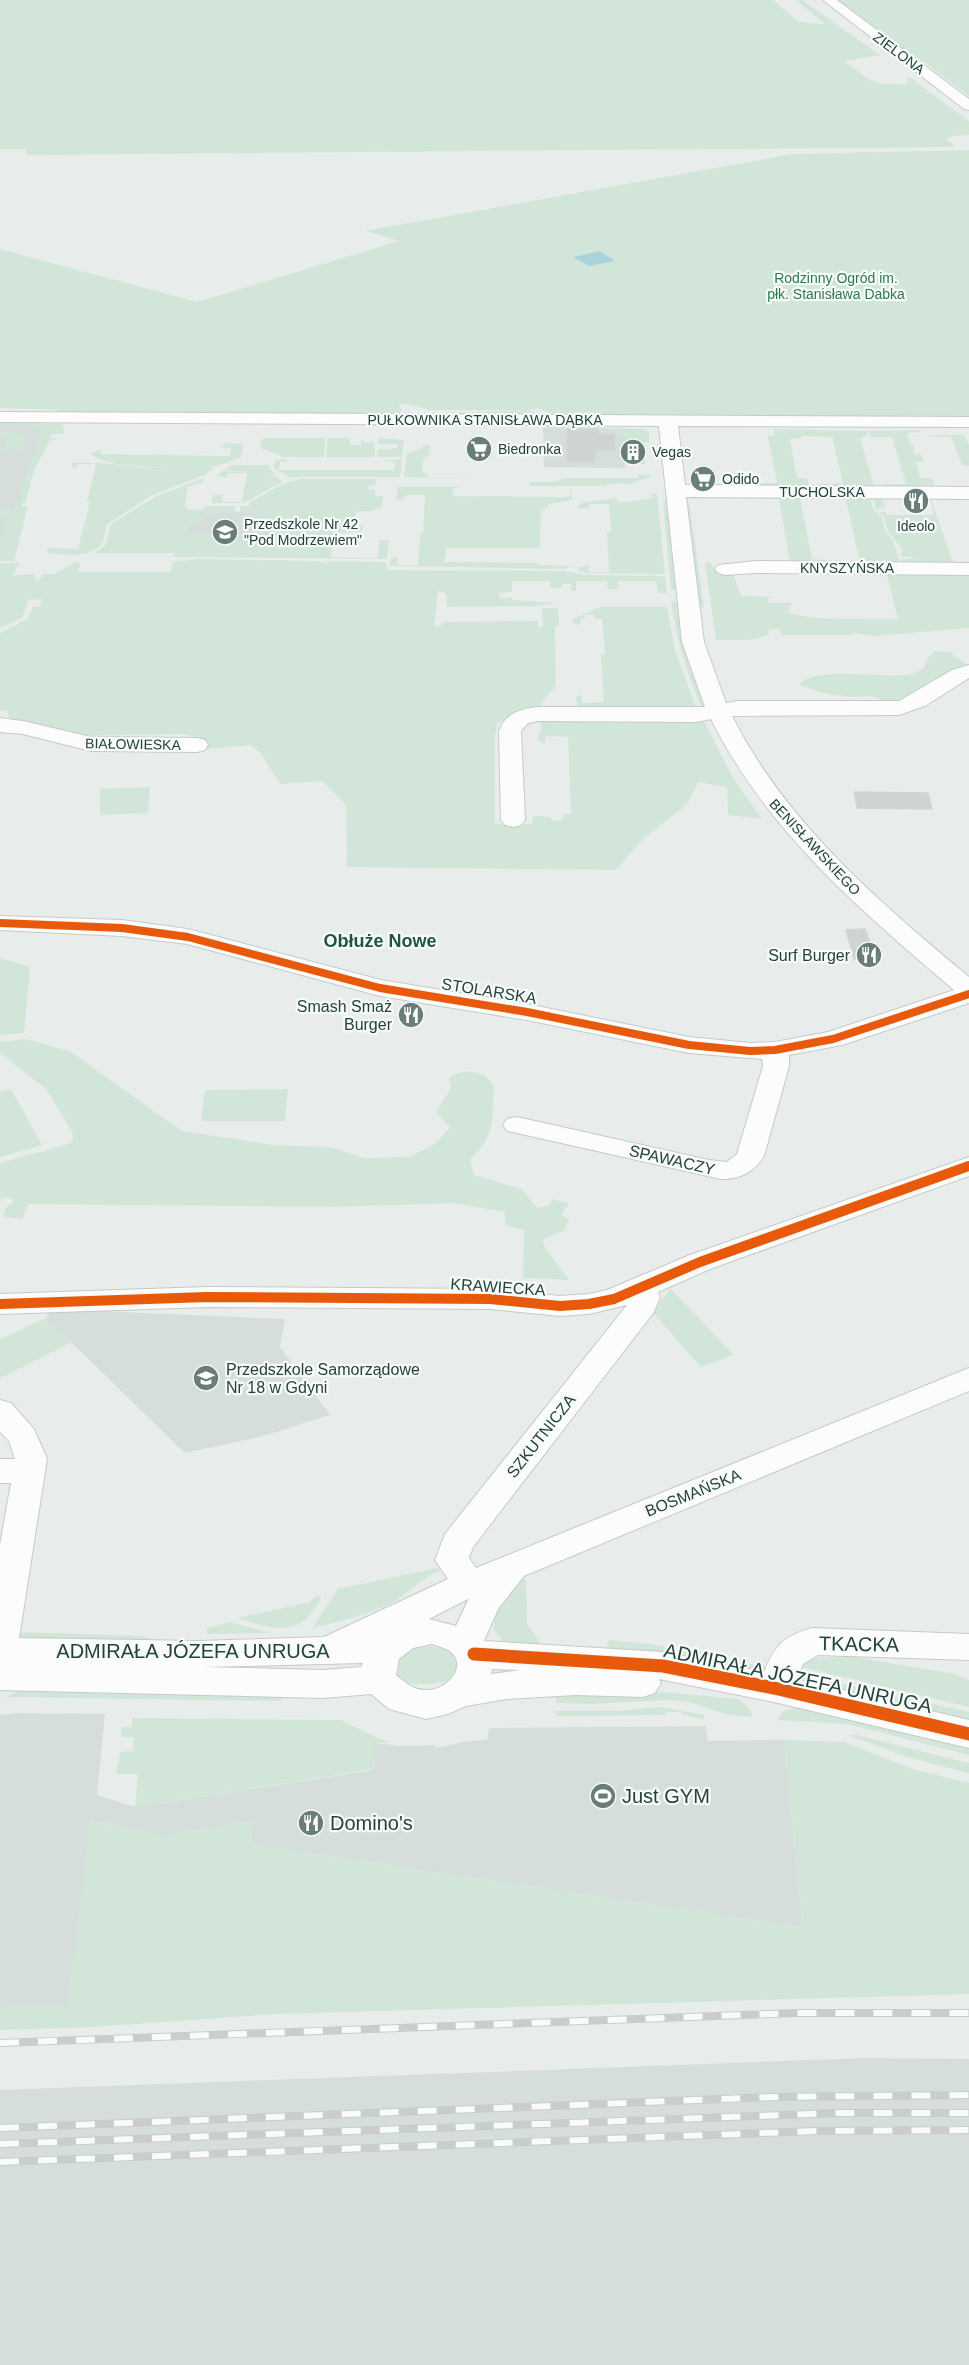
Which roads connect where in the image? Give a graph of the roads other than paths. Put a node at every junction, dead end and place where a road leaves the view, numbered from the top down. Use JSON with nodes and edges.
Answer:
{"nodes":[{"id":1,"x":829,"y":0,"type":"edge"},
{"id":2,"x":969,"y":106,"type":"edge"},
{"id":3,"x":0,"y":417,"type":"edge"},
{"id":4,"x":668,"y":421,"type":"junction"},
{"id":5,"x":968,"y":424,"type":"edge"},
{"id":6,"x":675,"y":491,"type":"junction"},
{"id":7,"x":969,"y":493,"type":"edge"},
{"id":8,"x":969,"y":569,"type":"edge"},
{"id":9,"x":725,"y":570,"type":"dead end"},
{"id":10,"x":969,"y":671,"type":"edge"},
{"id":11,"x":719,"y":712,"type":"junction"},
{"id":12,"x":0,"y":725,"type":"edge"},
{"id":13,"x":197,"y":745,"type":"dead end"},
{"id":14,"x":513,"y":820,"type":"dead end"},
{"id":15,"x":0,"y":922,"type":"edge"},
{"id":16,"x":969,"y":992,"type":"edge"},
{"id":17,"x":775,"y":1050,"type":"junction"},
{"id":18,"x":516,"y":1125,"type":"dead end"},
{"id":19,"x":969,"y":1166,"type":"edge"},
{"id":20,"x":642,"y":1289,"type":"junction"},
{"id":21,"x":0,"y":1304,"type":"edge"},
{"id":22,"x":969,"y":1379,"type":"edge"},
{"id":23,"x":0,"y":1411,"type":"edge"},
{"id":24,"x":15,"y":1472,"type":"edge"},
{"id":25,"x":489,"y":1577,"type":"junction"},
{"id":26,"x":433,"y":1631,"type":"junction"},
{"id":27,"x":0,"y":1646,"type":"edge"},
{"id":28,"x":969,"y":1647,"type":"edge"},
{"id":29,"x":470,"y":1648,"type":"junction"},
{"id":30,"x":0,"y":1651,"type":"edge"},
{"id":31,"x":323,"y":1651,"type":"junction"},
{"id":32,"x":382,"y":1665,"type":"junction"},
{"id":33,"x":0,"y":1676,"type":"edge"},
{"id":34,"x":774,"y":1688,"type":"junction"},
{"id":35,"x":463,"y":1693,"type":"junction"},
{"id":36,"x":969,"y":1734,"type":"edge"}],
"edges":[{"from":1,"to":2,"type":"street","name":"ZIELONA"},
{"from":3,"to":4,"type":"street","name":"PUŁKOWNIKA STANISŁAWA DĄBKA"},
{"from":4,"to":5,"type":"street","name":"PUŁKOWNIKA STANISŁAWA DĄBKA"},
{"from":4,"to":6,"type":"street","name":"BENISŁAWSKIEGO"},
{"from":6,"to":7,"type":"street","name":"TUCHOLSKA"},
{"from":6,"to":11,"type":"street","name":"BENISŁAWSKIEGO"},
{"from":8,"to":9,"type":"street","name":"KNYSZYŃSKA"},
{"from":10,"to":11,"type":"street"},
{"from":11,"to":14,"type":"street"},
{"from":11,"to":16,"type":"street","name":"BENISŁAWSKIEGO"},
{"from":12,"to":13,"type":"street","name":"BIAŁOWIESKA"},
{"from":15,"to":17,"type":"street","name":"STOLARSKA"},
{"from":16,"to":17,"type":"street","name":"STOLARSKA"},
{"from":17,"to":18,"type":"street","name":"SPAWACZY"},
{"from":19,"to":20,"type":"street","name":"KRAWIECKA"},
{"from":20,"to":21,"type":"street","name":"KRAWIECKA"},
{"from":20,"to":25,"type":"street","name":"SZKUTNICZA"},
{"from":22,"to":25,"type":"street","name":"BOSMAŃSKA"},
{"from":23,"to":24,"type":"street"},
{"from":24,"to":27,"type":"street"},
{"from":25,"to":26,"type":"street","name":"BOSMAŃSKA"},
{"from":25,"to":29,"type":"street"},
{"from":25,"to":31,"type":"street"},
{"from":26,"to":29,"type":"street"},
{"from":26,"to":32,"type":"street"},
{"from":28,"to":34,"type":"street","name":"TKACKA"},
{"from":29,"to":34,"type":"street","name":"ADMIRAŁA JÓZEFA UNRUGA"},
{"from":29,"to":35,"type":"street"},
{"from":30,"to":31,"type":"street","name":"ADMIRAŁA JÓZEFA UNRUGA"},
{"from":31,"to":32,"type":"street","name":"ADMIRAŁA JÓZEFA UNRUGA"},
{"from":32,"to":33,"type":"street","name":"ADMIRAŁA JÓZEFA UNRUGA"},
{"from":32,"to":35,"type":"street"},
{"from":34,"to":35,"type":"street","name":"ADMIRAŁA JÓZEFA UNRUGA"},
{"from":34,"to":36,"type":"street","name":"ADMIRAŁA JÓZEFA UNRUGA"}]}
